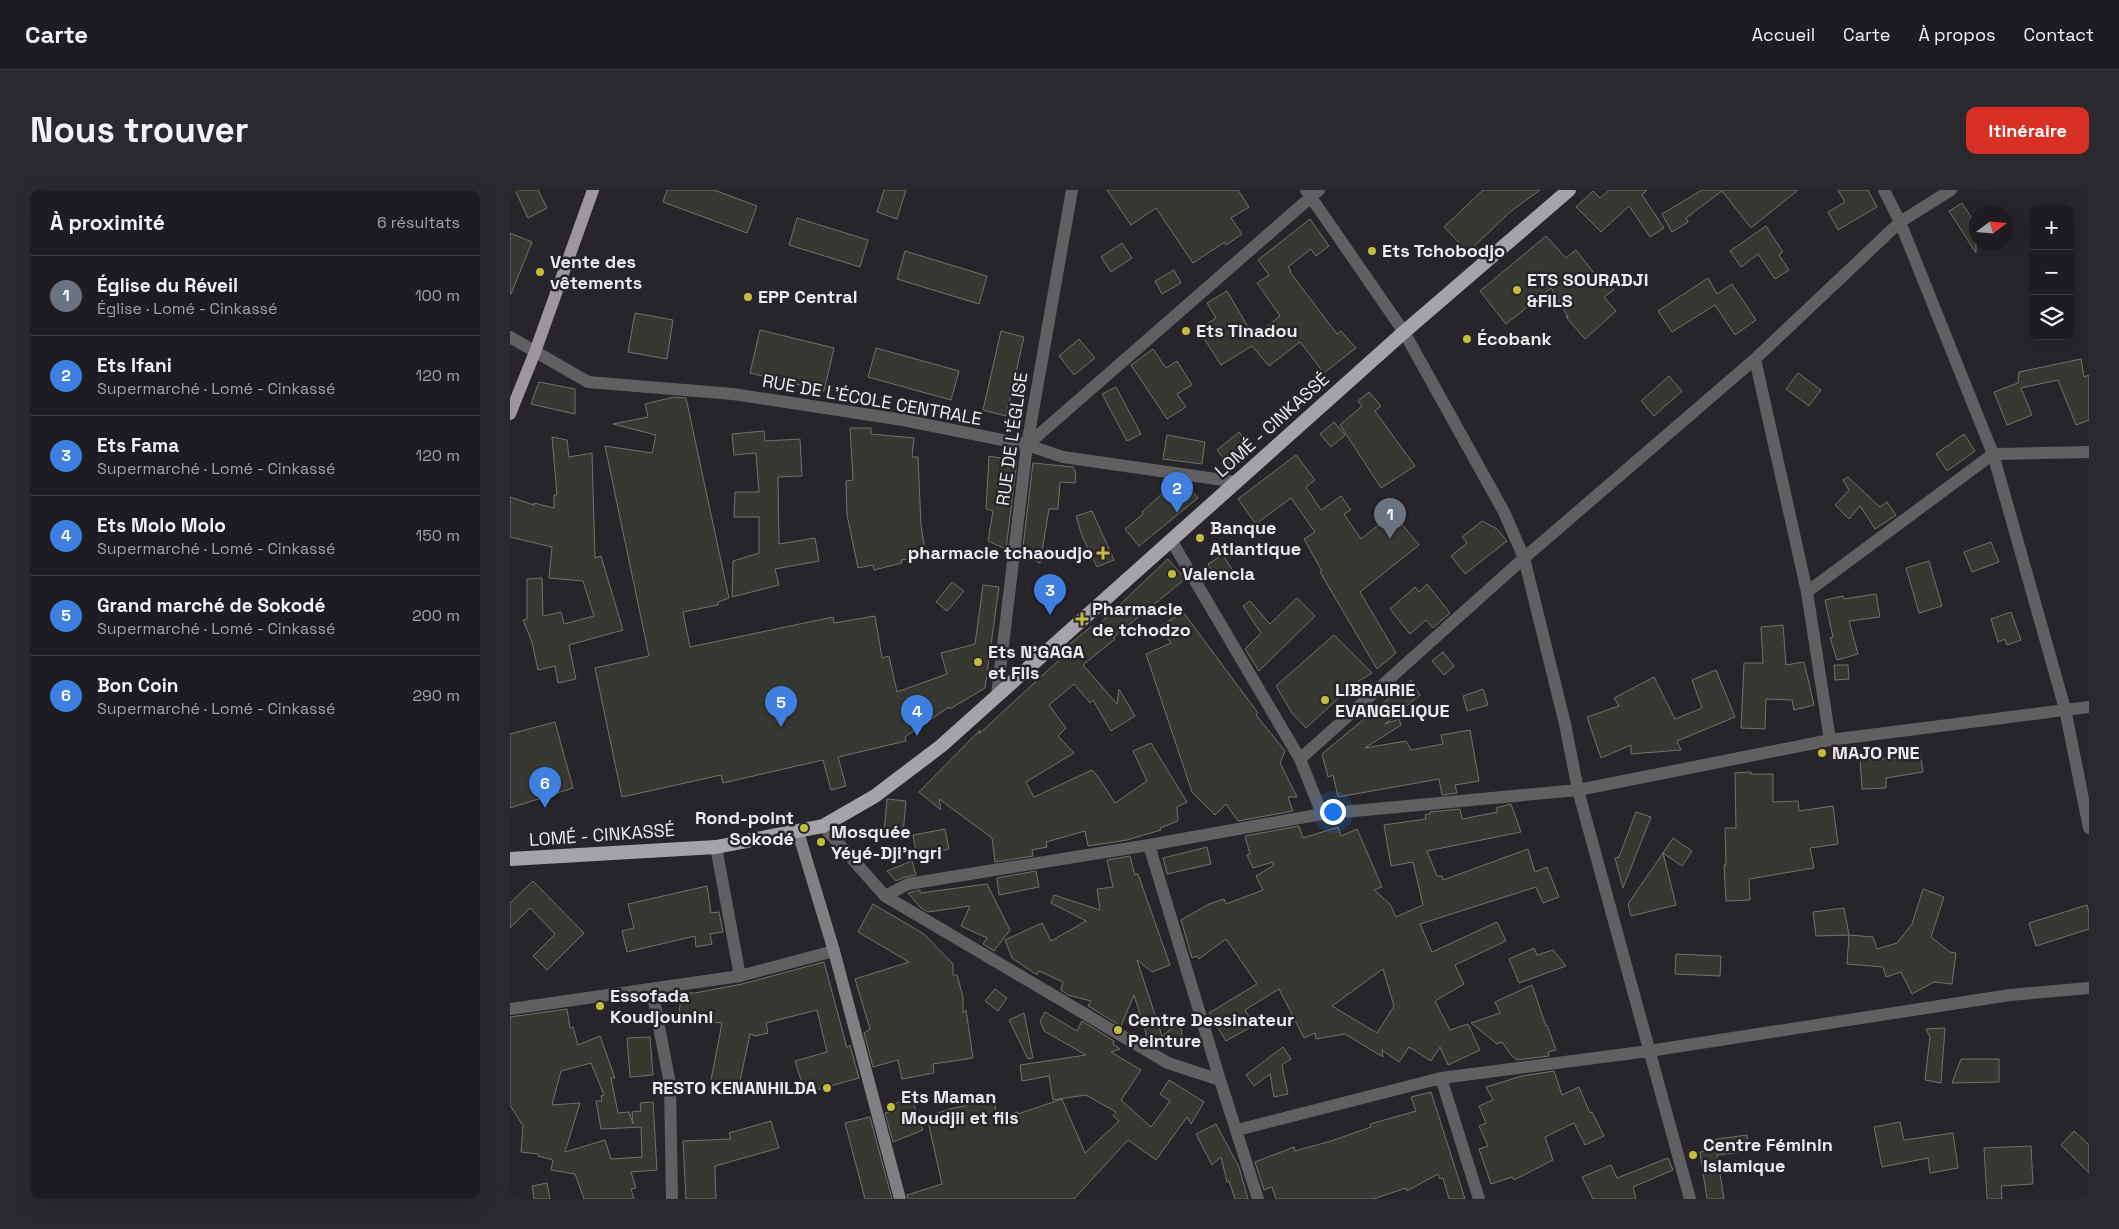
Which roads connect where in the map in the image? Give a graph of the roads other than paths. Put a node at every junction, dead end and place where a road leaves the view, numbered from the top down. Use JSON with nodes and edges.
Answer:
{"nodes":[{"id":1,"x":593,"y":190,"type":"edge"},
{"id":2,"x":1072,"y":190,"type":"edge"},
{"id":3,"x":1569,"y":190,"type":"edge"},
{"id":4,"x":1884,"y":190,"type":"edge"},
{"id":5,"x":1951,"y":190,"type":"edge"},
{"id":6,"x":1312,"y":192,"type":"edge"},
{"id":7,"x":1900,"y":222,"type":"junction"},
{"id":8,"x":1404,"y":332,"type":"junction"},
{"id":9,"x":510,"y":338,"type":"edge"},
{"id":10,"x":535,"y":352,"type":"junction"},
{"id":11,"x":1755,"y":359,"type":"junction"},
{"id":12,"x":510,"y":414,"type":"edge"},
{"id":13,"x":1027,"y":445,"type":"junction"},
{"id":14,"x":2089,"y":452,"type":"edge"},
{"id":15,"x":1993,"y":454,"type":"junction"},
{"id":16,"x":1236,"y":482,"type":"junction"},
{"id":17,"x":1171,"y":540,"type":"junction"},
{"id":18,"x":1524,"y":558,"type":"junction"},
{"id":19,"x":1807,"y":592,"type":"junction"},
{"id":20,"x":997,"y":695,"type":"junction"},
{"id":21,"x":2089,"y":707,"type":"edge"},
{"id":22,"x":2065,"y":709,"type":"junction"},
{"id":23,"x":1830,"y":740,"type":"junction"},
{"id":24,"x":1300,"y":759,"type":"junction"},
{"id":25,"x":1578,"y":790,"type":"junction"},
{"id":26,"x":1322,"y":814,"type":"junction"},
{"id":27,"x":823,"y":826,"type":"junction"},
{"id":28,"x":2089,"y":828,"type":"edge"},
{"id":29,"x":798,"y":832,"type":"junction"},
{"id":30,"x":1149,"y":845,"type":"junction"},
{"id":31,"x":716,"y":847,"type":"junction"},
{"id":32,"x":510,"y":860,"type":"edge"},
{"id":33,"x":885,"y":896,"type":"junction"},
{"id":34,"x":834,"y":951,"type":"junction"},
{"id":35,"x":740,"y":976,"type":"junction"},
{"id":36,"x":2089,"y":988,"type":"edge"},
{"id":37,"x":652,"y":990,"type":"junction"},
{"id":38,"x":510,"y":1009,"type":"edge"},
{"id":39,"x":1649,"y":1051,"type":"junction"},
{"id":40,"x":1441,"y":1078,"type":"junction"},
{"id":41,"x":1220,"y":1080,"type":"junction"},
{"id":42,"x":1237,"y":1130,"type":"junction"},
{"id":43,"x":672,"y":1199,"type":"edge"},
{"id":44,"x":900,"y":1199,"type":"edge"},
{"id":45,"x":1258,"y":1199,"type":"edge"},
{"id":46,"x":1478,"y":1199,"type":"edge"},
{"id":47,"x":1690,"y":1199,"type":"edge"}],
"edges":[{"from":1,"to":10,"type":"main road"},
{"from":2,"to":13,"type":"street","name":"RUE DE L'ÉGLISE"},
{"from":3,"to":8,"type":"highway","name":"LOMÉ - CINKASSÉ"},
{"from":4,"to":7,"type":"street"},
{"from":5,"to":7,"type":"street"},
{"from":6,"to":8,"type":"street"},
{"from":6,"to":13,"type":"street"},
{"from":7,"to":11,"type":"street"},
{"from":7,"to":15,"type":"street"},
{"from":8,"to":16,"type":"highway","name":"LOMÉ - CINKASSÉ"},
{"from":8,"to":18,"type":"street"},
{"from":9,"to":10,"type":"street","name":"RUE DE L'ÉCOLE CENTRALE"},
{"from":10,"to":12,"type":"main road"},
{"from":10,"to":13,"type":"street","name":"RUE DE L'ÉCOLE CENTRALE"},
{"from":11,"to":18,"type":"street"},
{"from":11,"to":19,"type":"street"},
{"from":13,"to":16,"type":"street","name":"RUE DE L'ÉCOLE CENTRALE"},
{"from":13,"to":20,"type":"street","name":"RUE DE L'ÉGLISE"},
{"from":14,"to":15,"type":"street"},
{"from":15,"to":19,"type":"street"},
{"from":15,"to":22,"type":"street"},
{"from":16,"to":17,"type":"highway","name":"LOMÉ - CINKASSÉ"},
{"from":17,"to":20,"type":"highway","name":"LOMÉ - CINKASSÉ"},
{"from":17,"to":24,"type":"street"},
{"from":18,"to":24,"type":"street"},
{"from":18,"to":25,"type":"street"},
{"from":19,"to":23,"type":"street"},
{"from":20,"to":27,"type":"highway","name":"LOMÉ - CINKASSÉ"},
{"from":21,"to":22,"type":"street"},
{"from":22,"to":23,"type":"street"},
{"from":22,"to":28,"type":"street"},
{"from":23,"to":25,"type":"street"},
{"from":24,"to":26,"type":"street"},
{"from":25,"to":26,"type":"street"},
{"from":25,"to":39,"type":"street"},
{"from":26,"to":30,"type":"street"},
{"from":27,"to":29,"type":"highway","name":"LOMÉ - CINKASSÉ"},
{"from":27,"to":33,"type":"street"},
{"from":29,"to":31,"type":"highway","name":"LOMÉ - CINKASSÉ"},
{"from":29,"to":34,"type":"main road"},
{"from":30,"to":33,"type":"street"},
{"from":30,"to":41,"type":"street"},
{"from":31,"to":32,"type":"highway","name":"LOMÉ - CINKASSÉ"},
{"from":31,"to":35,"type":"street"},
{"from":33,"to":41,"type":"street"},
{"from":34,"to":35,"type":"street"},
{"from":34,"to":44,"type":"main road"},
{"from":35,"to":37,"type":"street"},
{"from":36,"to":39,"type":"street"},
{"from":37,"to":38,"type":"street"},
{"from":37,"to":43,"type":"street"},
{"from":39,"to":40,"type":"street"},
{"from":39,"to":47,"type":"street"},
{"from":40,"to":42,"type":"street"},
{"from":40,"to":46,"type":"street"},
{"from":41,"to":42,"type":"street"},
{"from":42,"to":45,"type":"street"}]}
